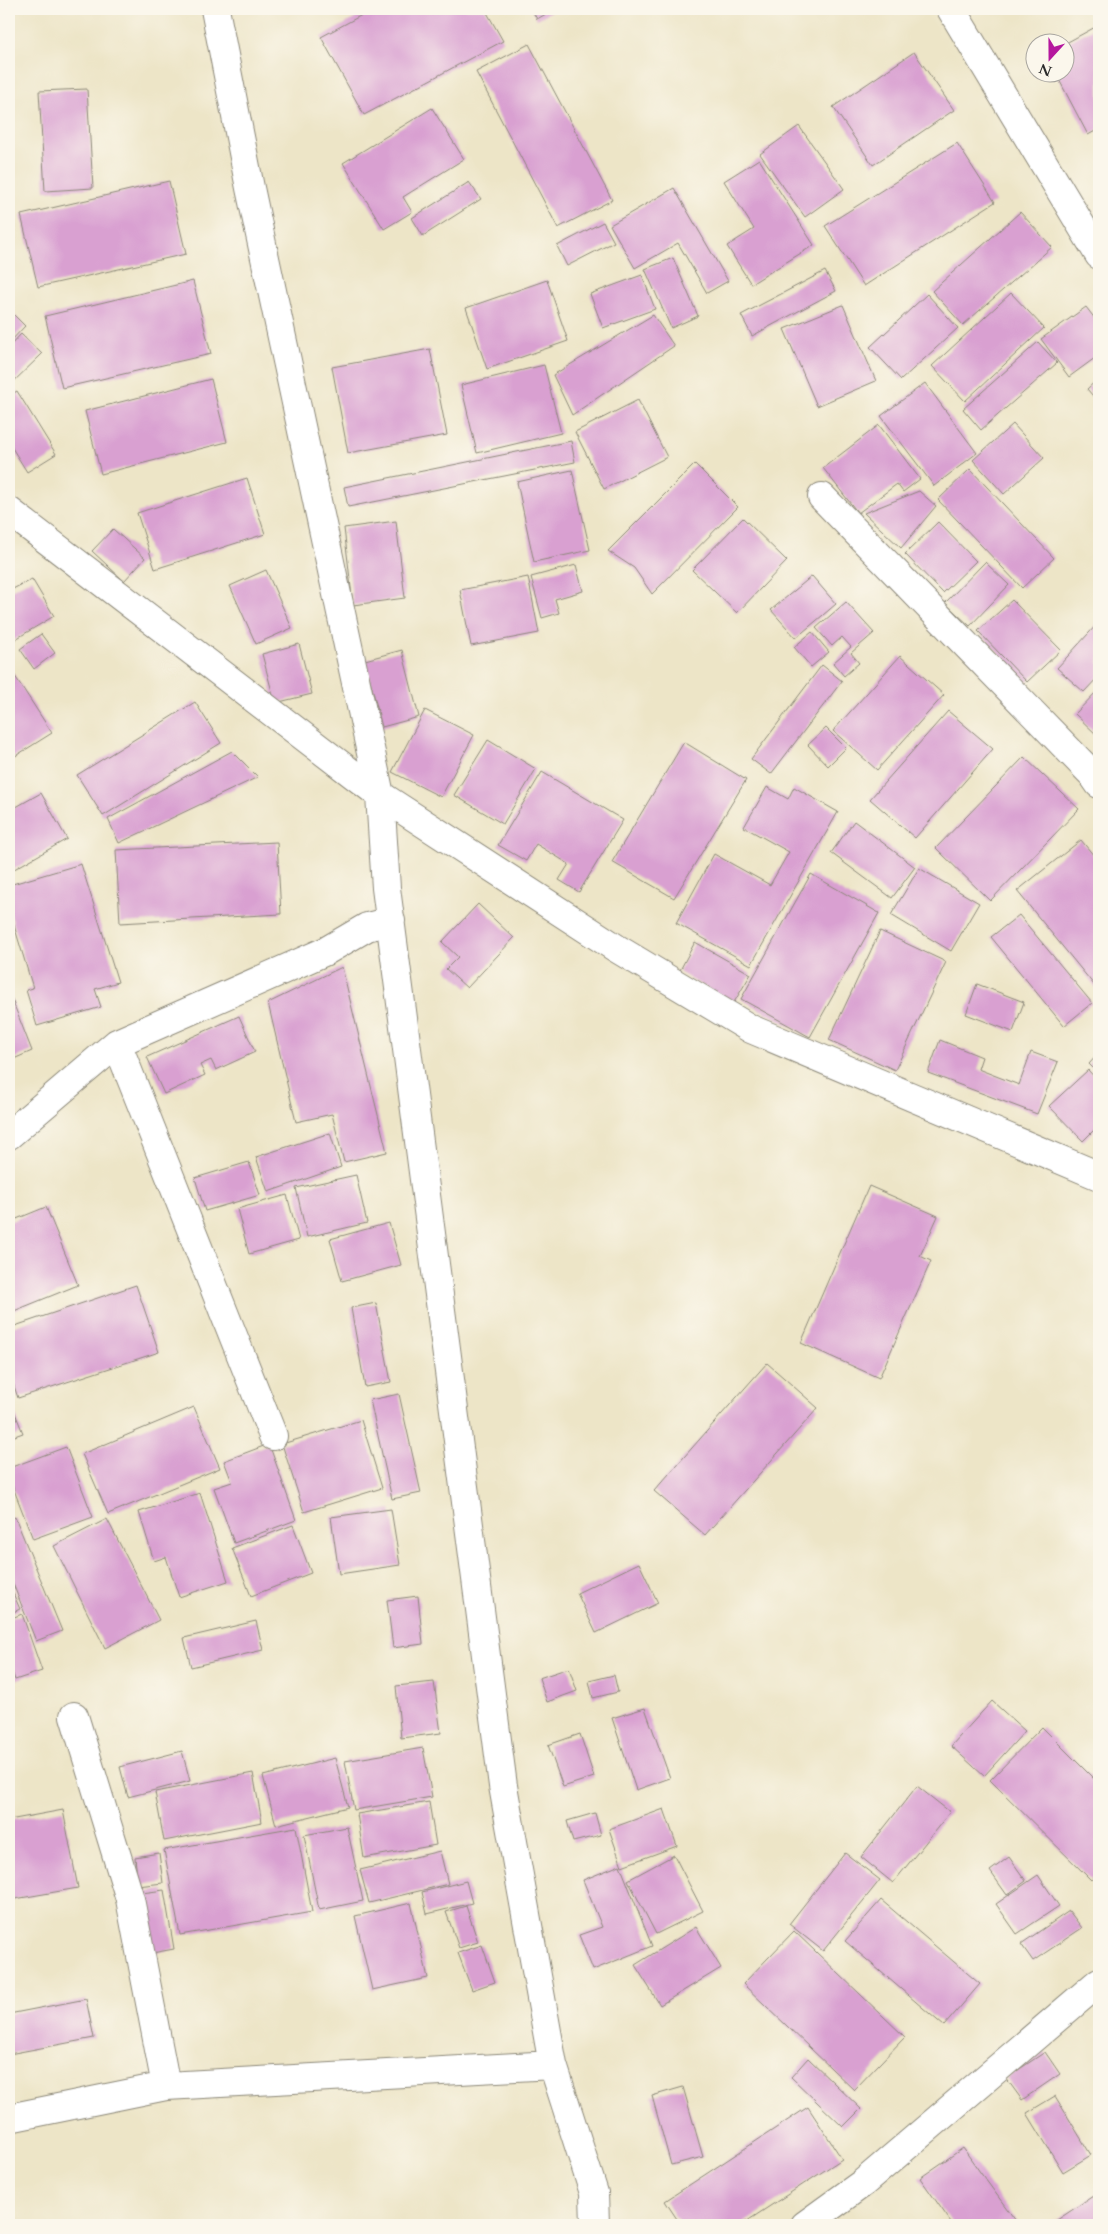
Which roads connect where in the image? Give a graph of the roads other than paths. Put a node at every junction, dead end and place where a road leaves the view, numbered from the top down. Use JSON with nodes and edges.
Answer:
{"nodes":[{"id":1,"x":214,"y":9,"type":"edge"},
{"id":2,"x":951,"y":9,"type":"edge"},
{"id":3,"x":1099,"y":255,"type":"edge"},
{"id":4,"x":822,"y":498,"type":"dead end"},
{"id":5,"x":9,"y":511,"type":"edge"},
{"id":6,"x":1099,"y":784,"type":"edge"},
{"id":7,"x":380,"y":796,"type":"junction"},
{"id":8,"x":391,"y":921,"type":"junction"},
{"id":9,"x":117,"y":1043,"type":"junction"},
{"id":10,"x":9,"y":1135,"type":"edge"},
{"id":11,"x":1099,"y":1176,"type":"edge"},
{"id":12,"x":273,"y":1436,"type":"dead end"},
{"id":13,"x":74,"y":1716,"type":"dead end"},
{"id":14,"x":1099,"y":1982,"type":"edge"},
{"id":15,"x":554,"y":2065,"type":"junction"},
{"id":16,"x":166,"y":2086,"type":"junction"},
{"id":17,"x":9,"y":2118,"type":"edge"},
{"id":18,"x":595,"y":2225,"type":"edge"},
{"id":19,"x":805,"y":2225,"type":"edge"}],
"edges":[{"from":1,"to":7,"type":"street"},
{"from":2,"to":3,"type":"street"},
{"from":4,"to":6,"type":"street"},
{"from":5,"to":7,"type":"street"},
{"from":7,"to":8,"type":"street"},
{"from":7,"to":11,"type":"street"},
{"from":8,"to":9,"type":"street"},
{"from":8,"to":15,"type":"street"},
{"from":9,"to":10,"type":"street"},
{"from":9,"to":12,"type":"street"},
{"from":13,"to":16,"type":"street"},
{"from":14,"to":19,"type":"street"},
{"from":15,"to":16,"type":"street"},
{"from":15,"to":18,"type":"street"},
{"from":16,"to":17,"type":"street"}]}
